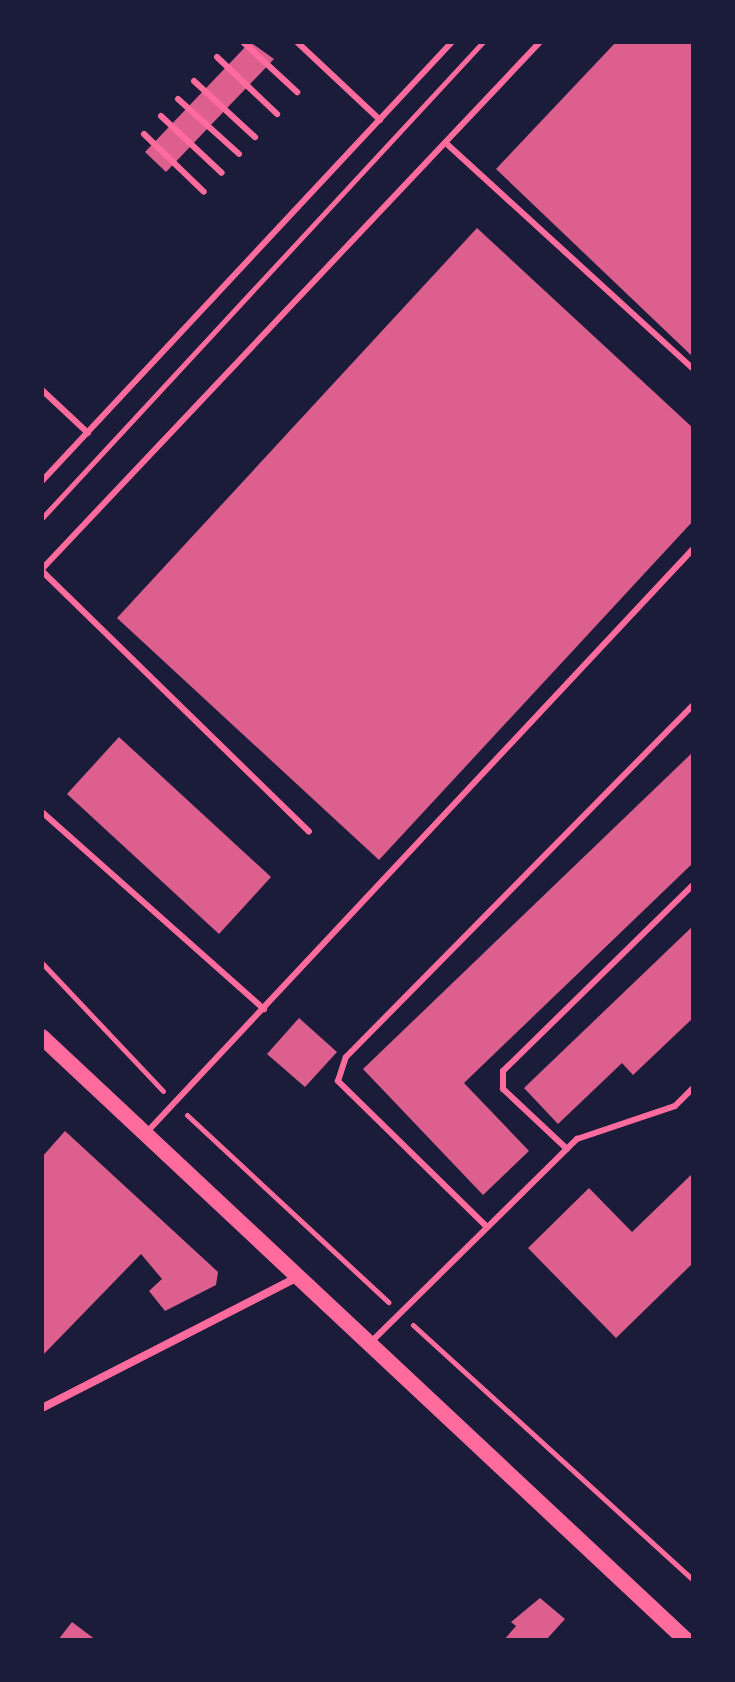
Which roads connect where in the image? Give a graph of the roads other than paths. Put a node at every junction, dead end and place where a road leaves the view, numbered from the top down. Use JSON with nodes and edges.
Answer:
{"nodes":[{"id":1,"x":243,"y":42,"type":"edge"},
{"id":2,"x":297,"y":42,"type":"edge"},
{"id":3,"x":452,"y":42,"type":"edge"},
{"id":4,"x":540,"y":42,"type":"edge"},
{"id":5,"x":217,"y":57,"type":"dead end"},
{"id":6,"x":194,"y":81,"type":"dead end"},
{"id":7,"x":297,"y":92,"type":"dead end"},
{"id":8,"x":178,"y":99,"type":"dead end"},
{"id":9,"x":277,"y":114,"type":"dead end"},
{"id":10,"x":161,"y":116,"type":"dead end"},
{"id":11,"x":380,"y":120,"type":"junction"},
{"id":12,"x":144,"y":134,"type":"dead end"},
{"id":13,"x":255,"y":137,"type":"dead end"},
{"id":14,"x":448,"y":145,"type":"junction"},
{"id":15,"x":239,"y":154,"type":"dead end"},
{"id":16,"x":222,"y":173,"type":"dead end"},
{"id":17,"x":204,"y":192,"type":"dead end"},
{"id":18,"x":693,"y":369,"type":"edge"},
{"id":19,"x":42,"y":390,"type":"edge"},
{"id":20,"x":88,"y":433,"type":"junction"},
{"id":21,"x":42,"y":481,"type":"edge"},
{"id":22,"x":693,"y":549,"type":"edge"},
{"id":23,"x":42,"y":570,"type":"edge"},
{"id":24,"x":693,"y":705,"type":"edge"},
{"id":25,"x":42,"y":812,"type":"edge"},
{"id":26,"x":309,"y":832,"type":"dead end"},
{"id":27,"x":693,"y":885,"type":"edge"},
{"id":28,"x":264,"y":1009,"type":"junction"},
{"id":29,"x":42,"y":1037,"type":"edge"},
{"id":30,"x":693,"y":1088,"type":"edge"},
{"id":31,"x":144,"y":1135,"type":"junction"},
{"id":32,"x":567,"y":1149,"type":"junction"},
{"id":33,"x":485,"y":1225,"type":"junction"},
{"id":34,"x":296,"y":1278,"type":"junction"},
{"id":35,"x":368,"y":1346,"type":"junction"},
{"id":36,"x":42,"y":1408,"type":"edge"},
{"id":37,"x":688,"y":1636,"type":"edge"}],
"edges":[{"from":1,"to":7,"type":"lane"},
{"from":2,"to":11,"type":"lane"},
{"from":3,"to":11,"type":"lane"},
{"from":4,"to":14,"type":"lane"},
{"from":5,"to":9,"type":"lane"},
{"from":6,"to":13,"type":"lane"},
{"from":8,"to":15,"type":"lane"},
{"from":10,"to":16,"type":"lane"},
{"from":11,"to":20,"type":"lane"},
{"from":12,"to":17,"type":"lane"},
{"from":14,"to":18,"type":"lane"},
{"from":14,"to":23,"type":"lane"},
{"from":19,"to":20,"type":"lane"},
{"from":20,"to":21,"type":"lane"},
{"from":22,"to":28,"type":"lane"},
{"from":23,"to":26,"type":"lane"},
{"from":24,"to":33,"type":"lane"},
{"from":25,"to":28,"type":"lane"},
{"from":27,"to":32,"type":"lane"},
{"from":28,"to":31,"type":"lane"},
{"from":29,"to":31,"type":"main road"},
{"from":30,"to":32,"type":"lane"},
{"from":31,"to":34,"type":"main road"},
{"from":32,"to":33,"type":"lane"},
{"from":33,"to":35,"type":"lane"},
{"from":34,"to":35,"type":"main road"},
{"from":34,"to":36,"type":"street"},
{"from":35,"to":37,"type":"main road"}]}
